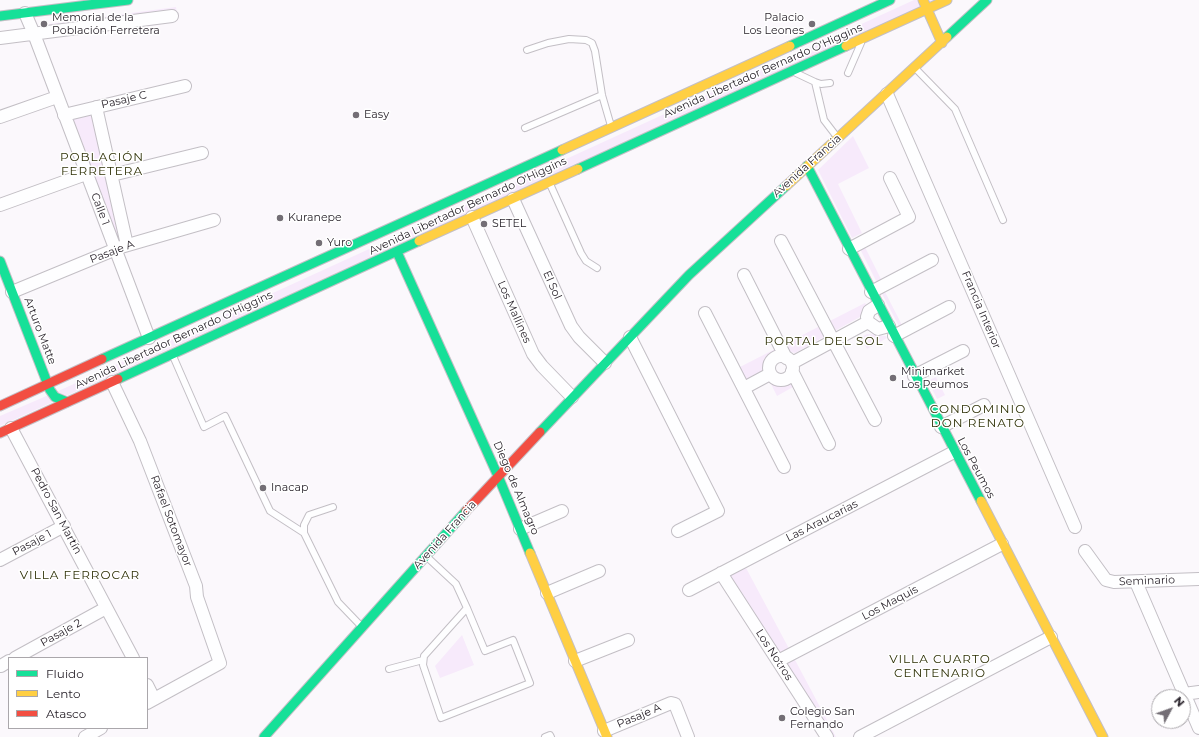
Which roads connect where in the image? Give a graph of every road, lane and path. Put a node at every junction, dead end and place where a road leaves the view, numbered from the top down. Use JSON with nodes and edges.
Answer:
{"nodes":[{"id":1,"x":128,"y":0,"type":"edge"},
{"id":2,"x":890,"y":0,"type":"edge"},
{"id":3,"x":923,"y":0,"type":"edge"},
{"id":4,"x":947,"y":0,"type":"edge"},
{"id":5,"x":987,"y":0,"type":"edge"},
{"id":6,"x":926,"y":10,"type":"junction"},
{"id":7,"x":25,"y":13,"type":"junction"},
{"id":8,"x":0,"y":16,"type":"edge"},
{"id":9,"x":172,"y":16,"type":"dead end"},
{"id":10,"x":34,"y":34,"type":"junction"},
{"id":11,"x":0,"y":38,"type":"edge"},
{"id":12,"x":863,"y":39,"type":"junction"},
{"id":13,"x":942,"y":43,"type":"junction"},
{"id":14,"x":526,"y":50,"type":"dead end"},
{"id":15,"x":915,"y":68,"type":"junction"},
{"id":16,"x":792,"y":71,"type":"junction"},
{"id":17,"x":848,"y":73,"type":"dead end"},
{"id":18,"x":815,"y":82,"type":"junction"},
{"id":19,"x":830,"y":82,"type":"dead end"},
{"id":20,"x":185,"y":86,"type":"dead end"},
{"id":21,"x":887,"y":94,"type":"junction"},
{"id":22,"x":602,"y":95,"type":"junction"},
{"id":23,"x":57,"y":98,"type":"junction"},
{"id":24,"x":669,"y":101,"type":"junction"},
{"id":25,"x":96,"y":107,"type":"junction"},
{"id":26,"x":64,"y":115,"type":"junction"},
{"id":27,"x":0,"y":117,"type":"edge"},
{"id":28,"x":676,"y":124,"type":"junction"},
{"id":29,"x":611,"y":127,"type":"junction"},
{"id":30,"x":525,"y":128,"type":"dead end"},
{"id":31,"x":838,"y":138,"type":"junction"},
{"id":32,"x":202,"y":153,"type":"dead end"},
{"id":33,"x":806,"y":166,"type":"junction"},
{"id":34,"x":86,"y":174,"type":"junction"},
{"id":35,"x":112,"y":175,"type":"junction"},
{"id":36,"x":890,"y":178,"type":"dead end"},
{"id":37,"x":549,"y":182,"type":"junction"},
{"id":38,"x":513,"y":199,"type":"junction"},
{"id":39,"x":0,"y":205,"type":"edge"},
{"id":40,"x":472,"y":217,"type":"junction"},
{"id":41,"x":214,"y":220,"type":"dead end"},
{"id":42,"x":1003,"y":220,"type":"dead end"},
{"id":43,"x":781,"y":241,"type":"dead end"},
{"id":44,"x":127,"y":245,"type":"junction"},
{"id":45,"x":849,"y":249,"type":"junction"},
{"id":46,"x":115,"y":250,"type":"junction"},
{"id":47,"x":397,"y":252,"type":"junction"},
{"id":48,"x":0,"y":260,"type":"edge"},
{"id":49,"x":932,"y":260,"type":"dead end"},
{"id":50,"x":597,"y":268,"type":"dead end"},
{"id":51,"x":744,"y":275,"type":"dead end"},
{"id":52,"x":12,"y":292,"type":"junction"},
{"id":53,"x":871,"y":292,"type":"junction"},
{"id":54,"x":878,"y":305,"type":"junction"},
{"id":55,"x":949,"y":307,"type":"dead end"},
{"id":56,"x":705,"y":313,"type":"dead end"},
{"id":57,"x":868,"y":322,"type":"junction"},
{"id":58,"x":891,"y":331,"type":"junction"},
{"id":59,"x":630,"y":337,"type":"junction"},
{"id":60,"x":149,"y":338,"type":"junction"},
{"id":61,"x":833,"y":341,"type":"junction"},
{"id":62,"x":963,"y":351,"type":"dead end"},
{"id":63,"x":172,"y":354,"type":"junction"},
{"id":64,"x":604,"y":363,"type":"junction"},
{"id":65,"x":790,"y":364,"type":"junction"},
{"id":66,"x":87,"y":366,"type":"junction"},
{"id":67,"x":770,"y":374,"type":"junction"},
{"id":68,"x":914,"y":376,"type":"junction"},
{"id":69,"x":112,"y":382,"type":"junction"},
{"id":70,"x":48,"y":384,"type":"junction"},
{"id":71,"x":98,"y":388,"type":"junction"},
{"id":72,"x":744,"y":388,"type":"junction"},
{"id":73,"x":572,"y":397,"type":"junction"},
{"id":74,"x":67,"y":402,"type":"junction"},
{"id":75,"x":984,"y":405,"type":"dead end"},
{"id":76,"x":0,"y":406,"type":"edge"},
{"id":77,"x":875,"y":420,"type":"dead end"},
{"id":78,"x":941,"y":427,"type":"junction"},
{"id":79,"x":11,"y":428,"type":"junction"},
{"id":80,"x":0,"y":433,"type":"edge"},
{"id":81,"x":829,"y":444,"type":"dead end"},
{"id":82,"x":954,"y":452,"type":"junction"},
{"id":83,"x":784,"y":466,"type":"dead end"},
{"id":84,"x":498,"y":476,"type":"junction"},
{"id":85,"x":334,"y":508,"type":"dead end"},
{"id":86,"x":562,"y":511,"type":"dead end"},
{"id":87,"x":64,"y":526,"type":"junction"},
{"id":88,"x":1075,"y":526,"type":"dead end"},
{"id":89,"x":520,"y":529,"type":"junction"},
{"id":90,"x":678,"y":531,"type":"dead end"},
{"id":91,"x":304,"y":533,"type":"junction"},
{"id":92,"x":1002,"y":544,"type":"junction"},
{"id":93,"x":1085,"y":551,"type":"dead end"},
{"id":94,"x":426,"y":557,"type":"junction"},
{"id":95,"x":0,"y":560,"type":"edge"},
{"id":96,"x":599,"y":571,"type":"dead end"},
{"id":97,"x":721,"y":573,"type":"junction"},
{"id":98,"x":1199,"y":579,"type":"edge"},
{"id":99,"x":1136,"y":582,"type":"junction"},
{"id":100,"x":689,"y":590,"type":"dead end"},
{"id":101,"x":547,"y":593,"type":"junction"},
{"id":102,"x":106,"y":608,"type":"junction"},
{"id":103,"x":467,"y":608,"type":"junction"},
{"id":104,"x":363,"y":627,"type":"junction"},
{"id":105,"x":1051,"y":637,"type":"junction"},
{"id":106,"x":628,"y":640,"type":"dead end"},
{"id":107,"x":17,"y":657,"type":"edge"},
{"id":108,"x":132,"y":657,"type":"edge"},
{"id":109,"x":423,"y":660,"type":"junction"},
{"id":110,"x":575,"y":661,"type":"junction"},
{"id":111,"x":778,"y":661,"type":"junction"},
{"id":112,"x":389,"y":669,"type":"dead end"},
{"id":113,"x":148,"y":689,"type":"edge"},
{"id":114,"x":1182,"y":689,"type":"edge"},
{"id":115,"x":151,"y":701,"type":"edge"},
{"id":116,"x":1191,"y":710,"type":"edge"},
{"id":117,"x":1199,"y":728,"type":"edge"},
{"id":118,"x":99,"y":729,"type":"edge"},
{"id":119,"x":606,"y":734,"type":"edge"},
{"id":120,"x":85,"y":737,"type":"edge"},
{"id":121,"x":264,"y":737,"type":"edge"},
{"id":122,"x":544,"y":737,"type":"edge"},
{"id":123,"x":551,"y":737,"type":"edge"},
{"id":124,"x":688,"y":737,"type":"edge"},
{"id":125,"x":827,"y":737,"type":"edge"},
{"id":126,"x":860,"y":737,"type":"edge"},
{"id":127,"x":1103,"y":737,"type":"edge"}],
"edges":[{"from":1,"to":7,"type":"street"},
{"from":2,"to":24,"type":"street","name":"Avenida Libertador Bernardo O'Higgins"},
{"from":3,"to":6,"type":"street"},
{"from":4,"to":6,"type":"street","name":"Avenida Libertador Bernardo O'Higgins"},
{"from":5,"to":13,"type":"street","name":"Avenida Francia"},
{"from":6,"to":12,"type":"street","name":"Avenida Libertador Bernardo O'Higgins"},
{"from":6,"to":13,"type":"street"},
{"from":7,"to":8,"type":"street"},
{"from":7,"to":10,"type":"street","name":"Calle 1"},
{"from":9,"to":10,"type":"street"},
{"from":10,"to":11,"type":"street"},
{"from":10,"to":23,"type":"street","name":"Calle 1"},
{"from":12,"to":16,"type":"street","name":"Avenida Libertador Bernardo O'Higgins"},
{"from":12,"to":17,"type":"lane"},
{"from":13,"to":15,"type":"street","name":"Avenida Francia"},
{"from":14,"to":22,"type":"lane"},
{"from":15,"to":21,"type":"street","name":"Avenida Francia"},
{"from":15,"to":42,"type":"lane"},
{"from":16,"to":18,"type":"lane"},
{"from":16,"to":28,"type":"street","name":"Avenida Libertador Bernardo O'Higgins"},
{"from":18,"to":19,"type":"lane"},
{"from":18,"to":31,"type":"lane"},
{"from":20,"to":25,"type":"street","name":"Pasaje C"},
{"from":21,"to":31,"type":"street","name":"Avenida Francia"},
{"from":21,"to":88,"type":"street","name":"Francia Interior"},
{"from":22,"to":29,"type":"lane"},
{"from":22,"to":30,"type":"lane"},
{"from":23,"to":26,"type":"street","name":"Calle 1"},
{"from":23,"to":27,"type":"street"},
{"from":24,"to":28,"type":"street"},
{"from":24,"to":29,"type":"street","name":"Avenida Libertador Bernardo O'Higgins"},
{"from":25,"to":26,"type":"street","name":"Pasaje C"},
{"from":25,"to":35,"type":"street","name":"Calle 1"},
{"from":26,"to":34,"type":"street","name":"Calle 1"},
{"from":28,"to":37,"type":"street","name":"Avenida Libertador Bernardo O'Higgins"},
{"from":29,"to":60,"type":"street","name":"Avenida Libertador Bernardo O'Higgins"},
{"from":31,"to":33,"type":"street","name":"Avenida Francia"},
{"from":32,"to":35,"type":"street"},
{"from":33,"to":45,"type":"street","name":"Los Peumos"},
{"from":33,"to":59,"type":"street","name":"Avenida Francia"},
{"from":34,"to":39,"type":"street"},
{"from":34,"to":46,"type":"street","name":"Calle 1"},
{"from":35,"to":44,"type":"street","name":"Calle 1"},
{"from":36,"to":45,"type":"street"},
{"from":37,"to":38,"type":"street","name":"Avenida Libertador Bernardo O'Higgins"},
{"from":37,"to":50,"type":"lane"},
{"from":38,"to":40,"type":"street","name":"Avenida Libertador Bernardo O'Higgins"},
{"from":38,"to":64,"type":"street","name":"El Sol"},
{"from":40,"to":47,"type":"street","name":"Avenida Libertador Bernardo O'Higgins"},
{"from":40,"to":73,"type":"street","name":"Los Mallines"},
{"from":41,"to":44,"type":"street","name":"Pasaje A"},
{"from":43,"to":61,"type":"street"},
{"from":44,"to":46,"type":"street","name":"Pasaje A"},
{"from":45,"to":53,"type":"street","name":"Los Peumos"},
{"from":46,"to":52,"type":"street","name":"Pasaje A"},
{"from":46,"to":60,"type":"street","name":"Calle 1"},
{"from":47,"to":63,"type":"street","name":"Avenida Libertador Bernardo O'Higgins"},
{"from":47,"to":84,"type":"street","name":"Diego de Almagro"},
{"from":48,"to":52,"type":"street","name":"Arturo Matte"},
{"from":49,"to":53,"type":"street"},
{"from":51,"to":65,"type":"street"},
{"from":52,"to":70,"type":"street","name":"Arturo Matte"},
{"from":53,"to":54,"type":"street","name":"Los Peumos"},
{"from":54,"to":57,"type":"street"},
{"from":54,"to":58,"type":"street","name":"Los Peumos"},
{"from":55,"to":58,"type":"street"},
{"from":56,"to":72,"type":"street"},
{"from":57,"to":58,"type":"street"},
{"from":57,"to":61,"type":"street"},
{"from":58,"to":68,"type":"street","name":"Los Peumos"},
{"from":59,"to":64,"type":"street","name":"Avenida Francia"},
{"from":59,"to":90,"type":"street"},
{"from":60,"to":66,"type":"street","name":"Avenida Libertador Bernardo O'Higgins"},
{"from":61,"to":65,"type":"street"},
{"from":61,"to":77,"type":"street"},
{"from":62,"to":68,"type":"street"},
{"from":63,"to":69,"type":"street","name":"Avenida Libertador Bernardo O'Higgins"},
{"from":63,"to":91,"type":"lane"},
{"from":64,"to":73,"type":"street","name":"Avenida Francia"},
{"from":65,"to":67,"type":"street"},
{"from":65,"to":67,"type":"street"},
{"from":65,"to":81,"type":"street"},
{"from":66,"to":70,"type":"street","name":"Avenida Libertador Bernardo O'Higgins"},
{"from":66,"to":71,"type":"street"},
{"from":67,"to":72,"type":"street"},
{"from":68,"to":78,"type":"street","name":"Los Peumos"},
{"from":69,"to":71,"type":"street","name":"Avenida Libertador Bernardo O'Higgins"},
{"from":69,"to":115,"type":"street","name":"Rafael Sotomayor"},
{"from":70,"to":74,"type":"street","name":"Arturo Matte"},
{"from":70,"to":76,"type":"street","name":"Avenida Libertador Bernardo O'Higgins"},
{"from":71,"to":74,"type":"street","name":"Avenida Libertador Bernardo O'Higgins"},
{"from":72,"to":83,"type":"street"},
{"from":73,"to":84,"type":"street","name":"Avenida Francia"},
{"from":74,"to":79,"type":"street","name":"Avenida Libertador Bernardo O'Higgins"},
{"from":75,"to":78,"type":"street"},
{"from":78,"to":82,"type":"street","name":"Los Peumos"},
{"from":79,"to":80,"type":"street","name":"Avenida Libertador Bernardo O'Higgins"},
{"from":79,"to":87,"type":"street","name":"Pedro San Martín"},
{"from":82,"to":92,"type":"street","name":"Los Peumos"},
{"from":82,"to":97,"type":"street","name":"Las Araucarias"},
{"from":84,"to":89,"type":"street","name":"Diego de Almagro"},
{"from":84,"to":94,"type":"street","name":"Avenida Francia"},
{"from":85,"to":91,"type":"lane"},
{"from":86,"to":89,"type":"street"},
{"from":87,"to":95,"type":"street","name":"Pasaje 1"},
{"from":87,"to":102,"type":"street","name":"Pedro San Martín"},
{"from":89,"to":101,"type":"street","name":"Diego de Almagro"},
{"from":91,"to":104,"type":"lane"},
{"from":92,"to":105,"type":"street","name":"Los Peumos"},
{"from":92,"to":111,"type":"street","name":"Los Maquis"},
{"from":93,"to":99,"type":"street","name":"Seminario"},
{"from":94,"to":103,"type":"lane"},
{"from":94,"to":104,"type":"street","name":"Avenida Francia"},
{"from":96,"to":101,"type":"street"},
{"from":97,"to":100,"type":"street","name":"Las Araucarias"},
{"from":97,"to":111,"type":"street","name":"Los Notros"},
{"from":98,"to":99,"type":"street","name":"Seminario"},
{"from":99,"to":114,"type":"street"},
{"from":101,"to":110,"type":"street","name":"Diego de Almagro"},
{"from":102,"to":107,"type":"street","name":"Pasaje 2"},
{"from":102,"to":108,"type":"street","name":"Pedro San Martín"},
{"from":103,"to":109,"type":"lane"},
{"from":103,"to":109,"type":"lane"},
{"from":104,"to":121,"type":"street","name":"Avenida Francia"},
{"from":105,"to":126,"type":"street"},
{"from":105,"to":127,"type":"street","name":"Los Peumos"},
{"from":106,"to":110,"type":"street"},
{"from":109,"to":112,"type":"lane"},
{"from":110,"to":119,"type":"street","name":"Diego de Almagro"},
{"from":111,"to":125,"type":"street","name":"Los Notros"},
{"from":113,"to":115,"type":"street"},
{"from":116,"to":117,"type":"street"},
{"from":118,"to":120,"type":"street"},
{"from":119,"to":124,"type":"street","name":"Pasaje A"},
{"from":122,"to":123,"type":"lane"}]}
